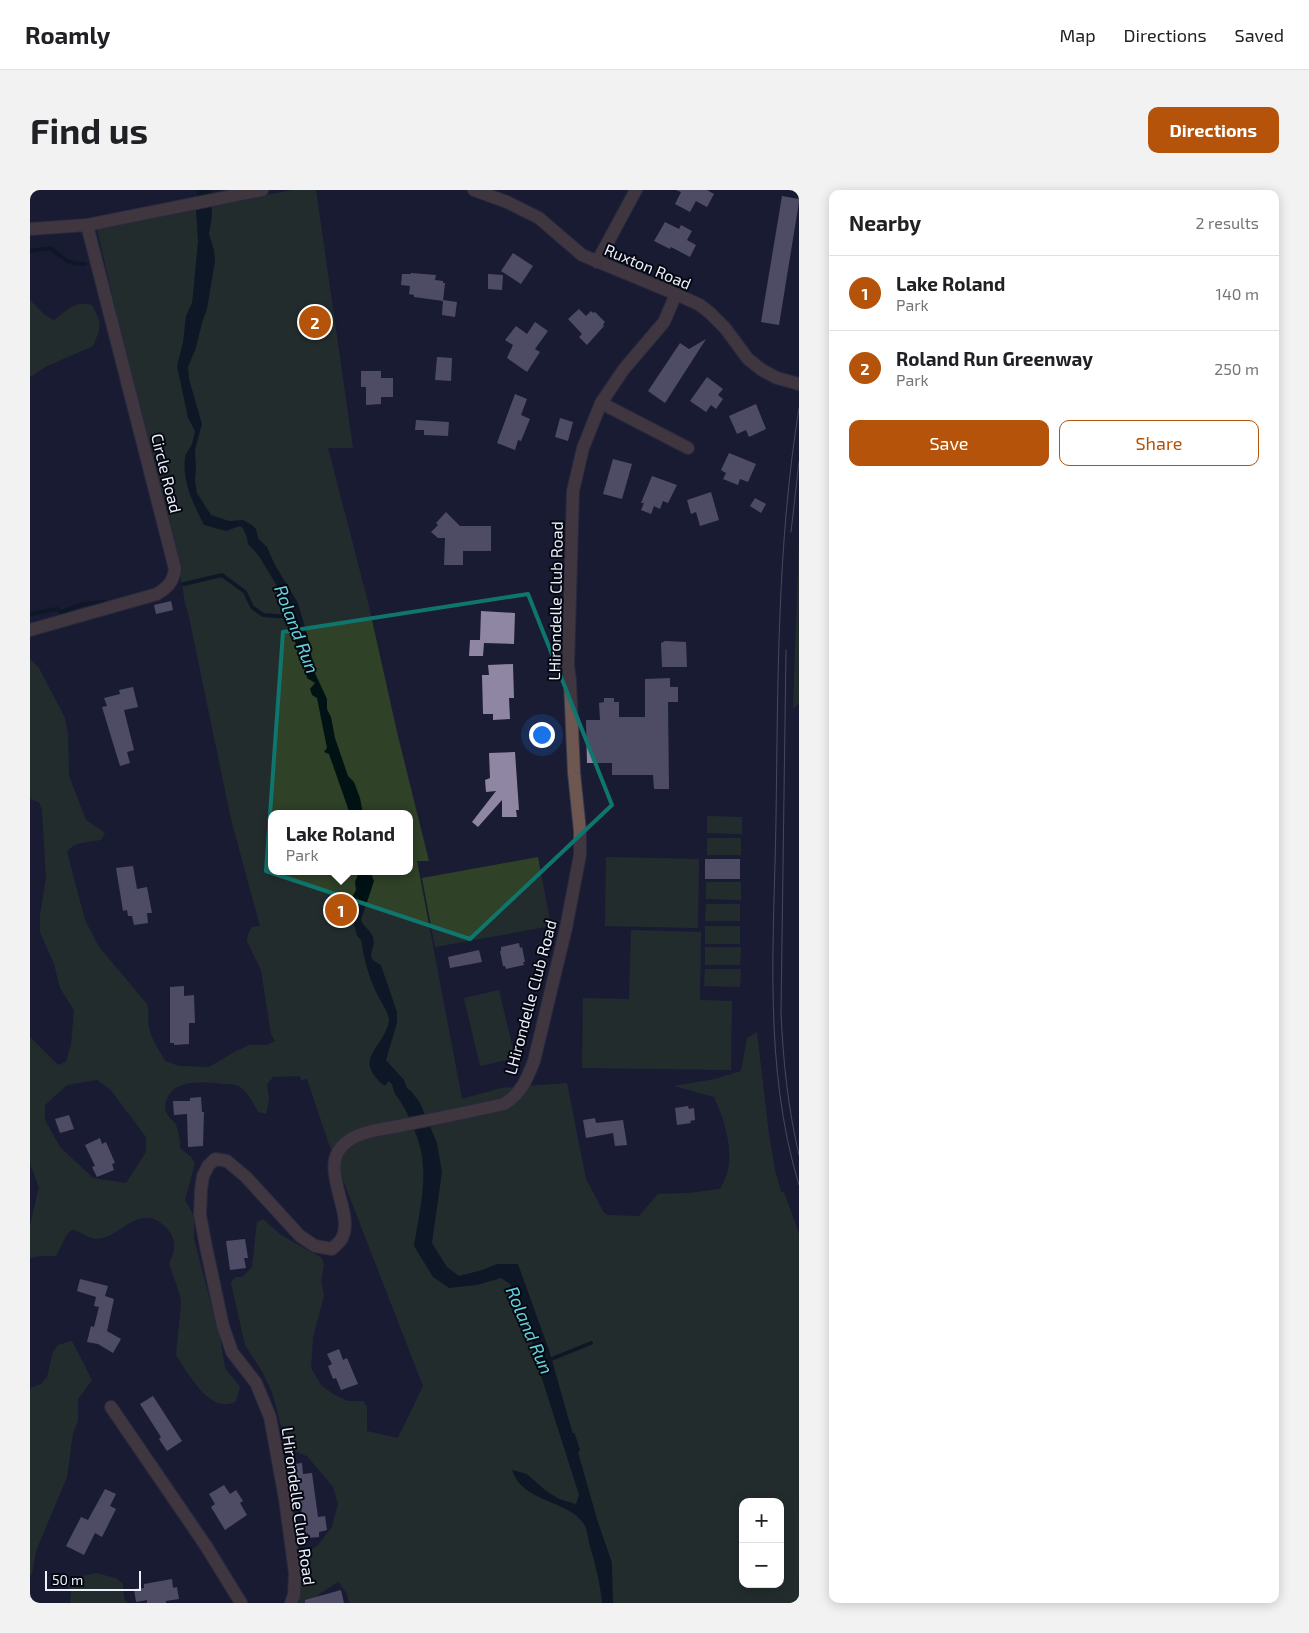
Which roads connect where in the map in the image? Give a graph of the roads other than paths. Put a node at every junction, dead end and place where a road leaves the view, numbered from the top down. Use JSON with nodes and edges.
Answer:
{"nodes":[{"id":1,"x":262,"y":190,"type":"edge"},
{"id":2,"x":474,"y":190,"type":"edge"},
{"id":3,"x":636,"y":190,"type":"edge"},
{"id":4,"x":87,"y":225,"type":"junction"},
{"id":5,"x":30,"y":229,"type":"edge"},
{"id":6,"x":597,"y":262,"type":"junction"},
{"id":7,"x":676,"y":294,"type":"junction"},
{"id":8,"x":796,"y":383,"type":"edge"},
{"id":9,"x":601,"y":403,"type":"junction"},
{"id":10,"x":688,"y":448,"type":"dead end"},
{"id":11,"x":30,"y":630,"type":"edge"},
{"id":12,"x":111,"y":1407,"type":"dead end"},
{"id":13,"x":241,"y":1603,"type":"edge"},
{"id":14,"x":291,"y":1603,"type":"edge"}],
"edges":[{"from":1,"to":4,"type":"street"},
{"from":2,"to":6,"type":"street","name":"Ruxton Road"},
{"from":3,"to":6,"type":"street"},
{"from":4,"to":5,"type":"street"},
{"from":4,"to":11,"type":"street","name":"Circle Road"},
{"from":6,"to":7,"type":"street","name":"Ruxton Road"},
{"from":7,"to":8,"type":"street","name":"Ruxton Road"},
{"from":7,"to":9,"type":"street","name":"LHirondelle Club Road"},
{"from":9,"to":10,"type":"street"},
{"from":9,"to":14,"type":"street","name":"LHirondelle Club Road"},
{"from":12,"to":13,"type":"street"}]}
